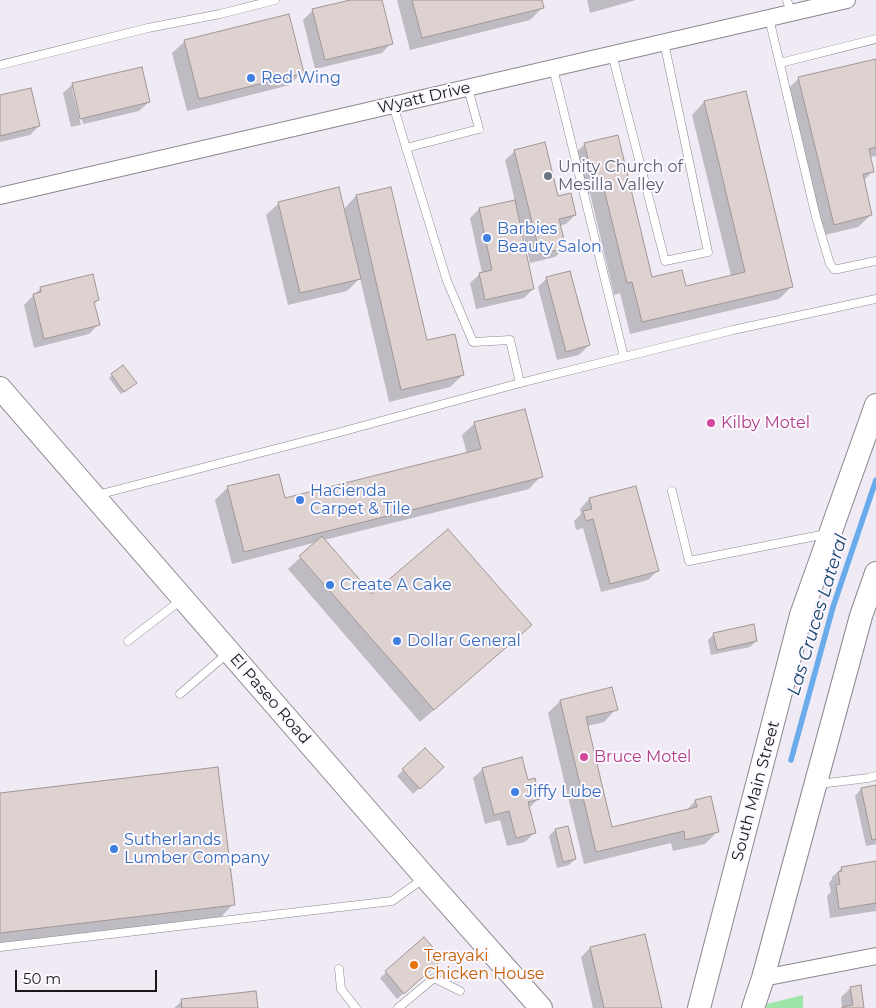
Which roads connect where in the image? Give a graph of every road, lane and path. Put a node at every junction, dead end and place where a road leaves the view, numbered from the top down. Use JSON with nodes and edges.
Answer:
{"nodes":[{"id":1,"x":275,"y":0,"type":"edge"},
{"id":2,"x":847,"y":0,"type":"edge"},
{"id":3,"x":789,"y":7,"type":"edge"},
{"id":4,"x":769,"y":18,"type":"junction"},
{"id":5,"x":876,"y":39,"type":"edge"},
{"id":6,"x":664,"y":42,"type":"junction"},
{"id":7,"x":612,"y":54,"type":"junction"},
{"id":8,"x":780,"y":63,"type":"junction"},
{"id":9,"x":0,"y":66,"type":"edge"},
{"id":10,"x":553,"y":68,"type":"junction"},
{"id":11,"x":468,"y":88,"type":"junction"},
{"id":12,"x":393,"y":105,"type":"junction"},
{"id":13,"x":406,"y":148,"type":"junction"},
{"id":14,"x":0,"y":196,"type":"edge"},
{"id":15,"x":876,"y":261,"type":"edge"},
{"id":16,"x":876,"y":299,"type":"edge"},
{"id":17,"x":624,"y":357,"type":"junction"},
{"id":18,"x":520,"y":383,"type":"junction"},
{"id":19,"x":0,"y":388,"type":"edge"},
{"id":20,"x":876,"y":404,"type":"edge"},
{"id":21,"x":672,"y":491,"type":"dead end"},
{"id":22,"x":94,"y":496,"type":"junction"},
{"id":23,"x":831,"y":533,"type":"junction"},
{"id":24,"x":876,"y":572,"type":"edge"},
{"id":25,"x":183,"y":599,"type":"junction"},
{"id":26,"x":868,"y":614,"type":"edge"},
{"id":27,"x":128,"y":641,"type":"dead end"},
{"id":28,"x":229,"y":652,"type":"junction"},
{"id":29,"x":180,"y":694,"type":"dead end"},
{"id":30,"x":876,"y":776,"type":"edge"},
{"id":31,"x":815,"y":784,"type":"junction"},
{"id":32,"x":425,"y":877,"type":"junction"},
{"id":33,"x":0,"y":947,"type":"edge"},
{"id":34,"x":876,"y":956,"type":"edge"},
{"id":35,"x":339,"y":969,"type":"dead end"},
{"id":36,"x":762,"y":978,"type":"junction"},
{"id":37,"x":460,"y":991,"type":"dead end"},
{"id":38,"x":356,"y":1008,"type":"edge"},
{"id":39,"x":398,"y":1008,"type":"edge"},
{"id":40,"x":541,"y":1008,"type":"edge"},
{"id":41,"x":699,"y":1008,"type":"edge"},
{"id":42,"x":753,"y":1008,"type":"edge"}],
"edges":[{"from":1,"to":9,"type":"lane"},
{"from":2,"to":3,"type":"street","name":"Wyatt Drive"},
{"from":3,"to":4,"type":"street","name":"Wyatt Drive"},
{"from":4,"to":6,"type":"street","name":"Wyatt Drive"},
{"from":4,"to":8,"type":"lane"},
{"from":5,"to":8,"type":"lane"},
{"from":6,"to":7,"type":"street","name":"Wyatt Drive"},
{"from":6,"to":7,"type":"lane"},
{"from":7,"to":10,"type":"street","name":"Wyatt Drive"},
{"from":8,"to":15,"type":"lane"},
{"from":10,"to":11,"type":"street","name":"Wyatt Drive"},
{"from":10,"to":17,"type":"lane"},
{"from":11,"to":12,"type":"street","name":"Wyatt Drive"},
{"from":11,"to":13,"type":"lane"},
{"from":12,"to":13,"type":"lane"},
{"from":12,"to":14,"type":"street","name":"Wyatt Drive"},
{"from":13,"to":18,"type":"lane"},
{"from":16,"to":17,"type":"lane"},
{"from":17,"to":18,"type":"lane"},
{"from":18,"to":22,"type":"lane"},
{"from":19,"to":22,"type":"main road","name":"El Paseo Road"},
{"from":20,"to":23,"type":"main road","name":"South Main Street"},
{"from":21,"to":23,"type":"lane"},
{"from":22,"to":25,"type":"main road","name":"El Paseo Road"},
{"from":23,"to":41,"type":"main road","name":"South Main Street"},
{"from":24,"to":26,"type":"main road"},
{"from":25,"to":27,"type":"lane"},
{"from":25,"to":28,"type":"main road","name":"El Paseo Road"},
{"from":26,"to":31,"type":"main road"},
{"from":28,"to":29,"type":"lane"},
{"from":28,"to":32,"type":"main road","name":"El Paseo Road"},
{"from":30,"to":31,"type":"lane"},
{"from":31,"to":36,"type":"main road"},
{"from":32,"to":33,"type":"lane"},
{"from":32,"to":40,"type":"main road","name":"El Paseo Road"},
{"from":34,"to":36,"type":"street"},
{"from":35,"to":38,"type":"lane"},
{"from":36,"to":42,"type":"main road"},
{"from":37,"to":39,"type":"lane"}]}
